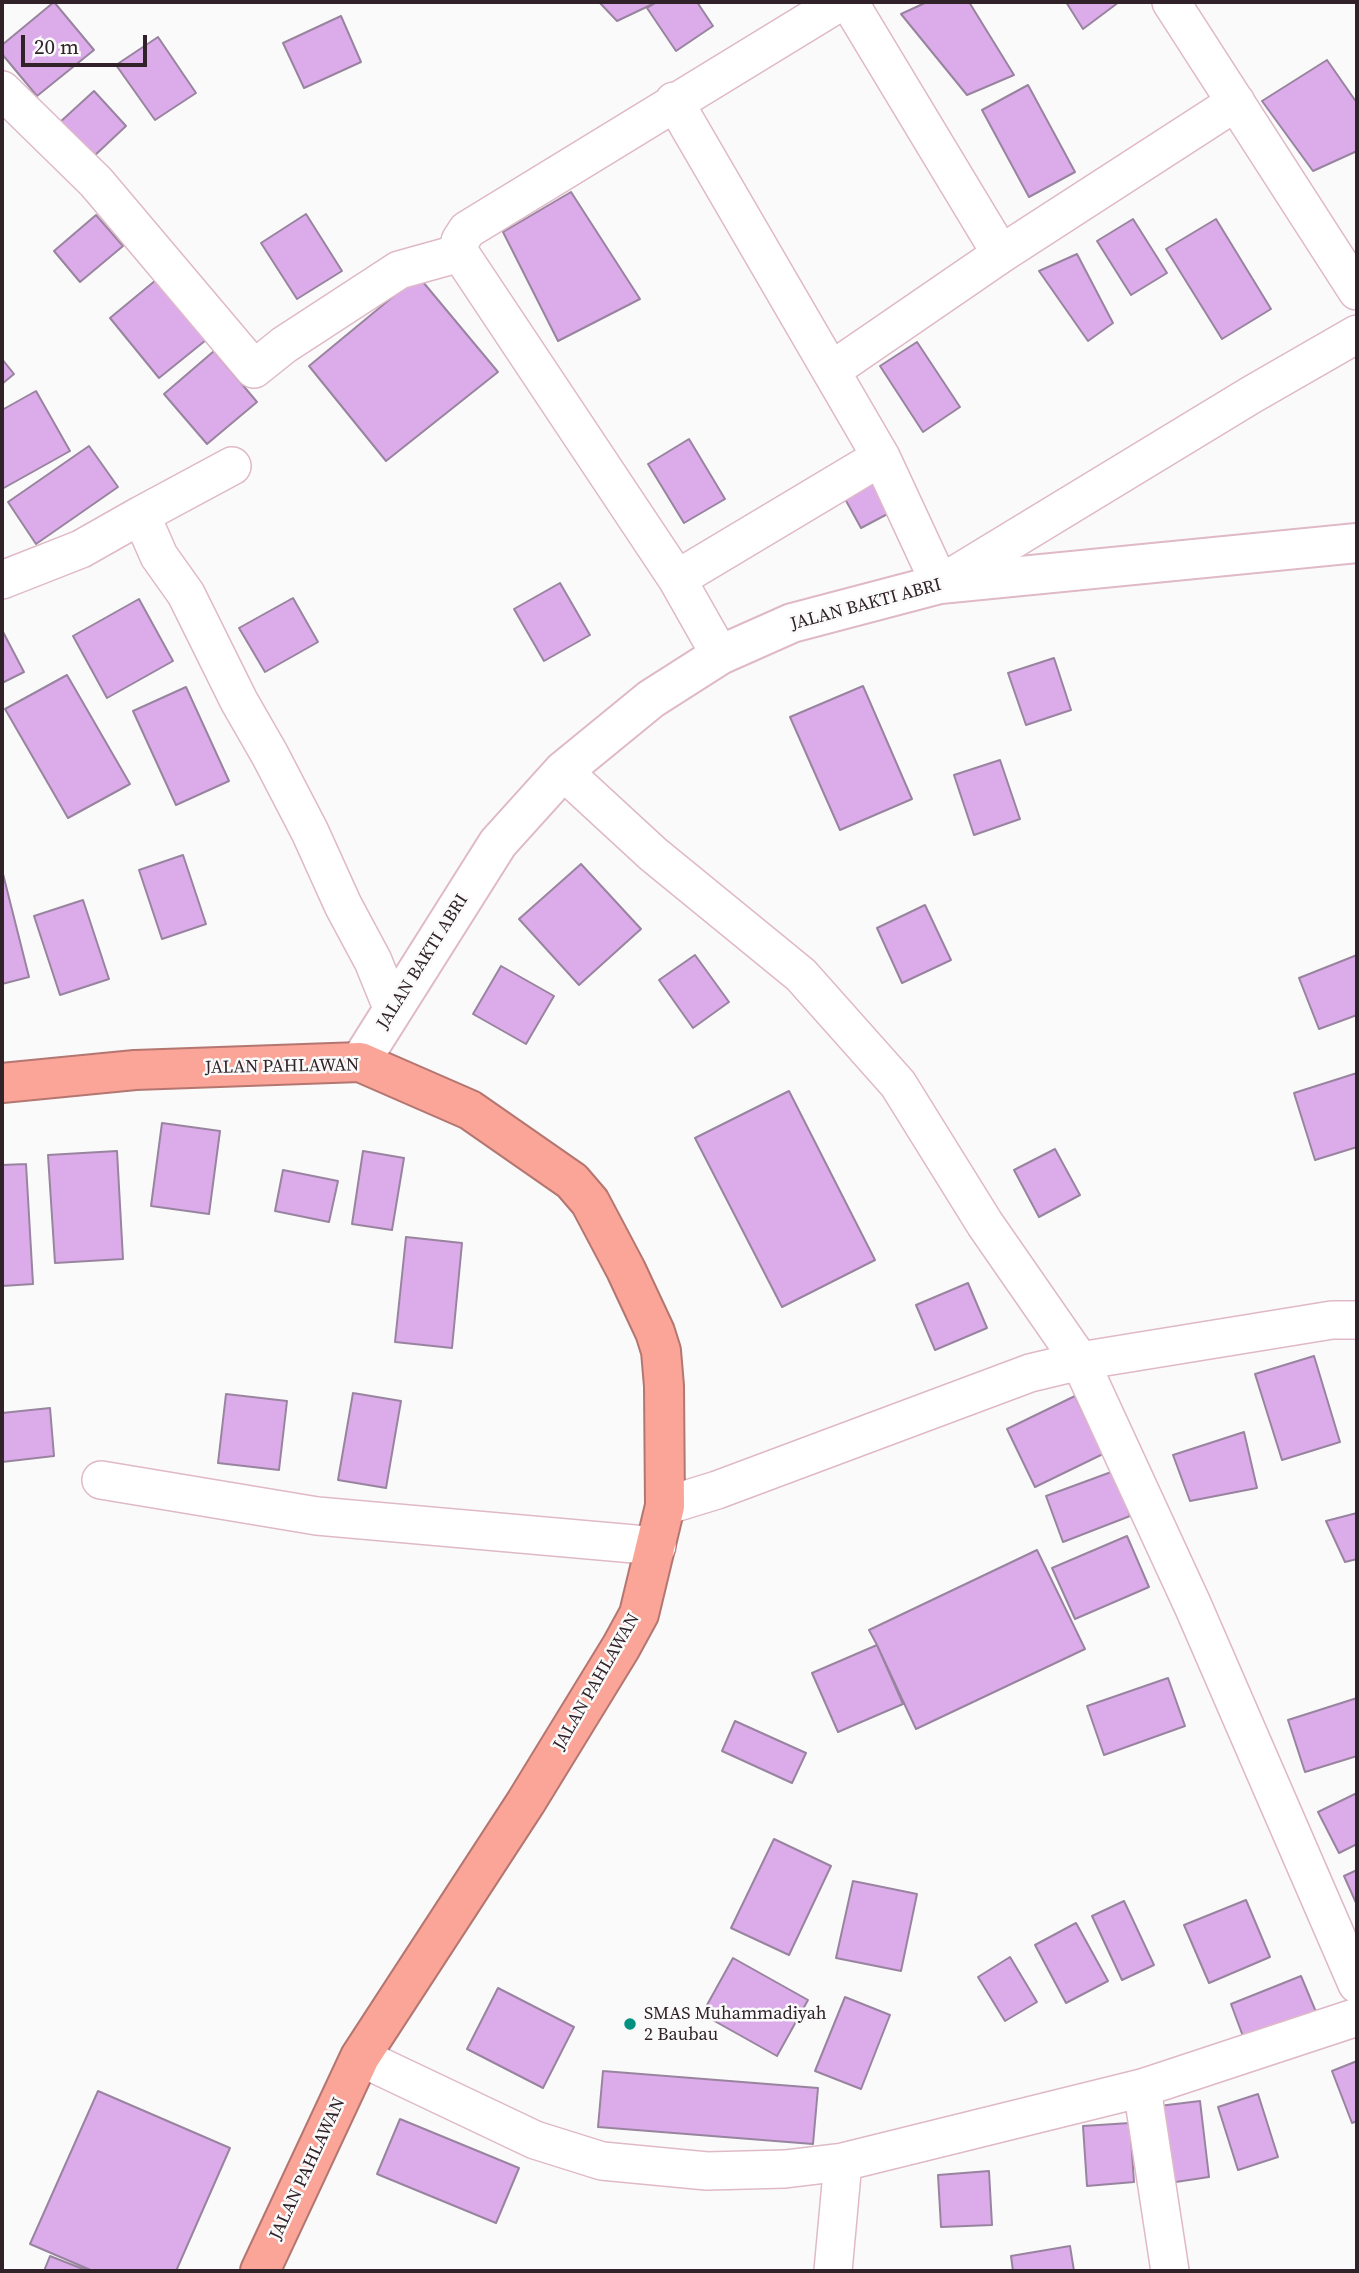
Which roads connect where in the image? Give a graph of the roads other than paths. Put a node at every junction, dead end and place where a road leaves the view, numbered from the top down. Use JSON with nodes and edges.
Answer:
{"nodes":[{"id":1,"x":840,"y":2,"type":"edge"},
{"id":2,"x":849,"y":2,"type":"edge"},
{"id":3,"x":1171,"y":2,"type":"edge"},
{"id":4,"x":2,"y":90,"type":"edge"},
{"id":5,"x":674,"y":101,"type":"junction"},
{"id":6,"x":1236,"y":102,"type":"junction"},
{"id":7,"x":460,"y":253,"type":"junction"},
{"id":8,"x":1002,"y":254,"type":"junction"},
{"id":9,"x":1357,"y":291,"type":"edge"},
{"id":10,"x":1357,"y":334,"type":"edge"},
{"id":11,"x":832,"y":370,"type":"junction"},
{"id":12,"x":881,"y":457,"type":"junction"},
{"id":13,"x":232,"y":467,"type":"dead end"},
{"id":14,"x":141,"y":515,"type":"junction"},
{"id":15,"x":1357,"y":543,"type":"edge"},
{"id":16,"x":677,"y":579,"type":"junction"},
{"id":17,"x":2,"y":580,"type":"edge"},
{"id":18,"x":940,"y":584,"type":"junction"},
{"id":19,"x":720,"y":655,"type":"junction"},
{"id":20,"x":563,"y":771,"type":"junction"},
{"id":21,"x":394,"y":1010,"type":"junction"},
{"id":22,"x":360,"y":1062,"type":"junction"},
{"id":23,"x":2,"y":1083,"type":"edge"},
{"id":24,"x":1357,"y":1320,"type":"edge"},
{"id":25,"x":1080,"y":1362,"type":"junction"},
{"id":26,"x":101,"y":1480,"type":"dead end"},
{"id":27,"x":665,"y":1506,"type":"junction"},
{"id":28,"x":657,"y":1546,"type":"junction"},
{"id":29,"x":1357,"y":1984,"type":"edge"},
{"id":30,"x":1357,"y":2017,"type":"edge"},
{"id":31,"x":360,"y":2057,"type":"junction"},
{"id":32,"x":1142,"y":2088,"type":"junction"},
{"id":33,"x":843,"y":2162,"type":"junction"},
{"id":34,"x":260,"y":2271,"type":"edge"},
{"id":35,"x":833,"y":2271,"type":"edge"},
{"id":36,"x":1170,"y":2271,"type":"edge"}],
"edges":[{"from":1,"to":5,"type":"street"},
{"from":2,"to":8,"type":"street"},
{"from":3,"to":6,"type":"street"},
{"from":4,"to":7,"type":"street"},
{"from":5,"to":7,"type":"street"},
{"from":5,"to":11,"type":"street"},
{"from":6,"to":8,"type":"street"},
{"from":6,"to":9,"type":"street"},
{"from":7,"to":16,"type":"street"},
{"from":8,"to":11,"type":"street"},
{"from":10,"to":18,"type":"street"},
{"from":11,"to":12,"type":"street"},
{"from":12,"to":16,"type":"street"},
{"from":12,"to":18,"type":"street"},
{"from":13,"to":14,"type":"street"},
{"from":14,"to":17,"type":"street"},
{"from":14,"to":21,"type":"street"},
{"from":15,"to":18,"type":"street","name":"JALAN BAKTI ABRI"},
{"from":16,"to":19,"type":"street"},
{"from":18,"to":19,"type":"street","name":"JALAN BAKTI ABRI"},
{"from":19,"to":20,"type":"street","name":"JALAN BAKTI ABRI"},
{"from":20,"to":21,"type":"street","name":"JALAN BAKTI ABRI"},
{"from":20,"to":25,"type":"street"},
{"from":21,"to":22,"type":"street","name":"JALAN BAKTI ABRI"},
{"from":22,"to":23,"type":"highway","name":"JALAN PAHLAWAN"},
{"from":22,"to":27,"type":"highway","name":"JALAN PAHLAWAN"},
{"from":24,"to":25,"type":"street"},
{"from":25,"to":27,"type":"street"},
{"from":25,"to":29,"type":"street"},
{"from":26,"to":28,"type":"street"},
{"from":27,"to":28,"type":"highway","name":"JALAN PAHLAWAN"},
{"from":28,"to":31,"type":"highway","name":"JALAN PAHLAWAN"},
{"from":30,"to":32,"type":"street"},
{"from":31,"to":33,"type":"street"},
{"from":31,"to":34,"type":"highway","name":"JALAN PAHLAWAN"},
{"from":32,"to":33,"type":"street"},
{"from":32,"to":36,"type":"street"},
{"from":33,"to":35,"type":"street"}]}
